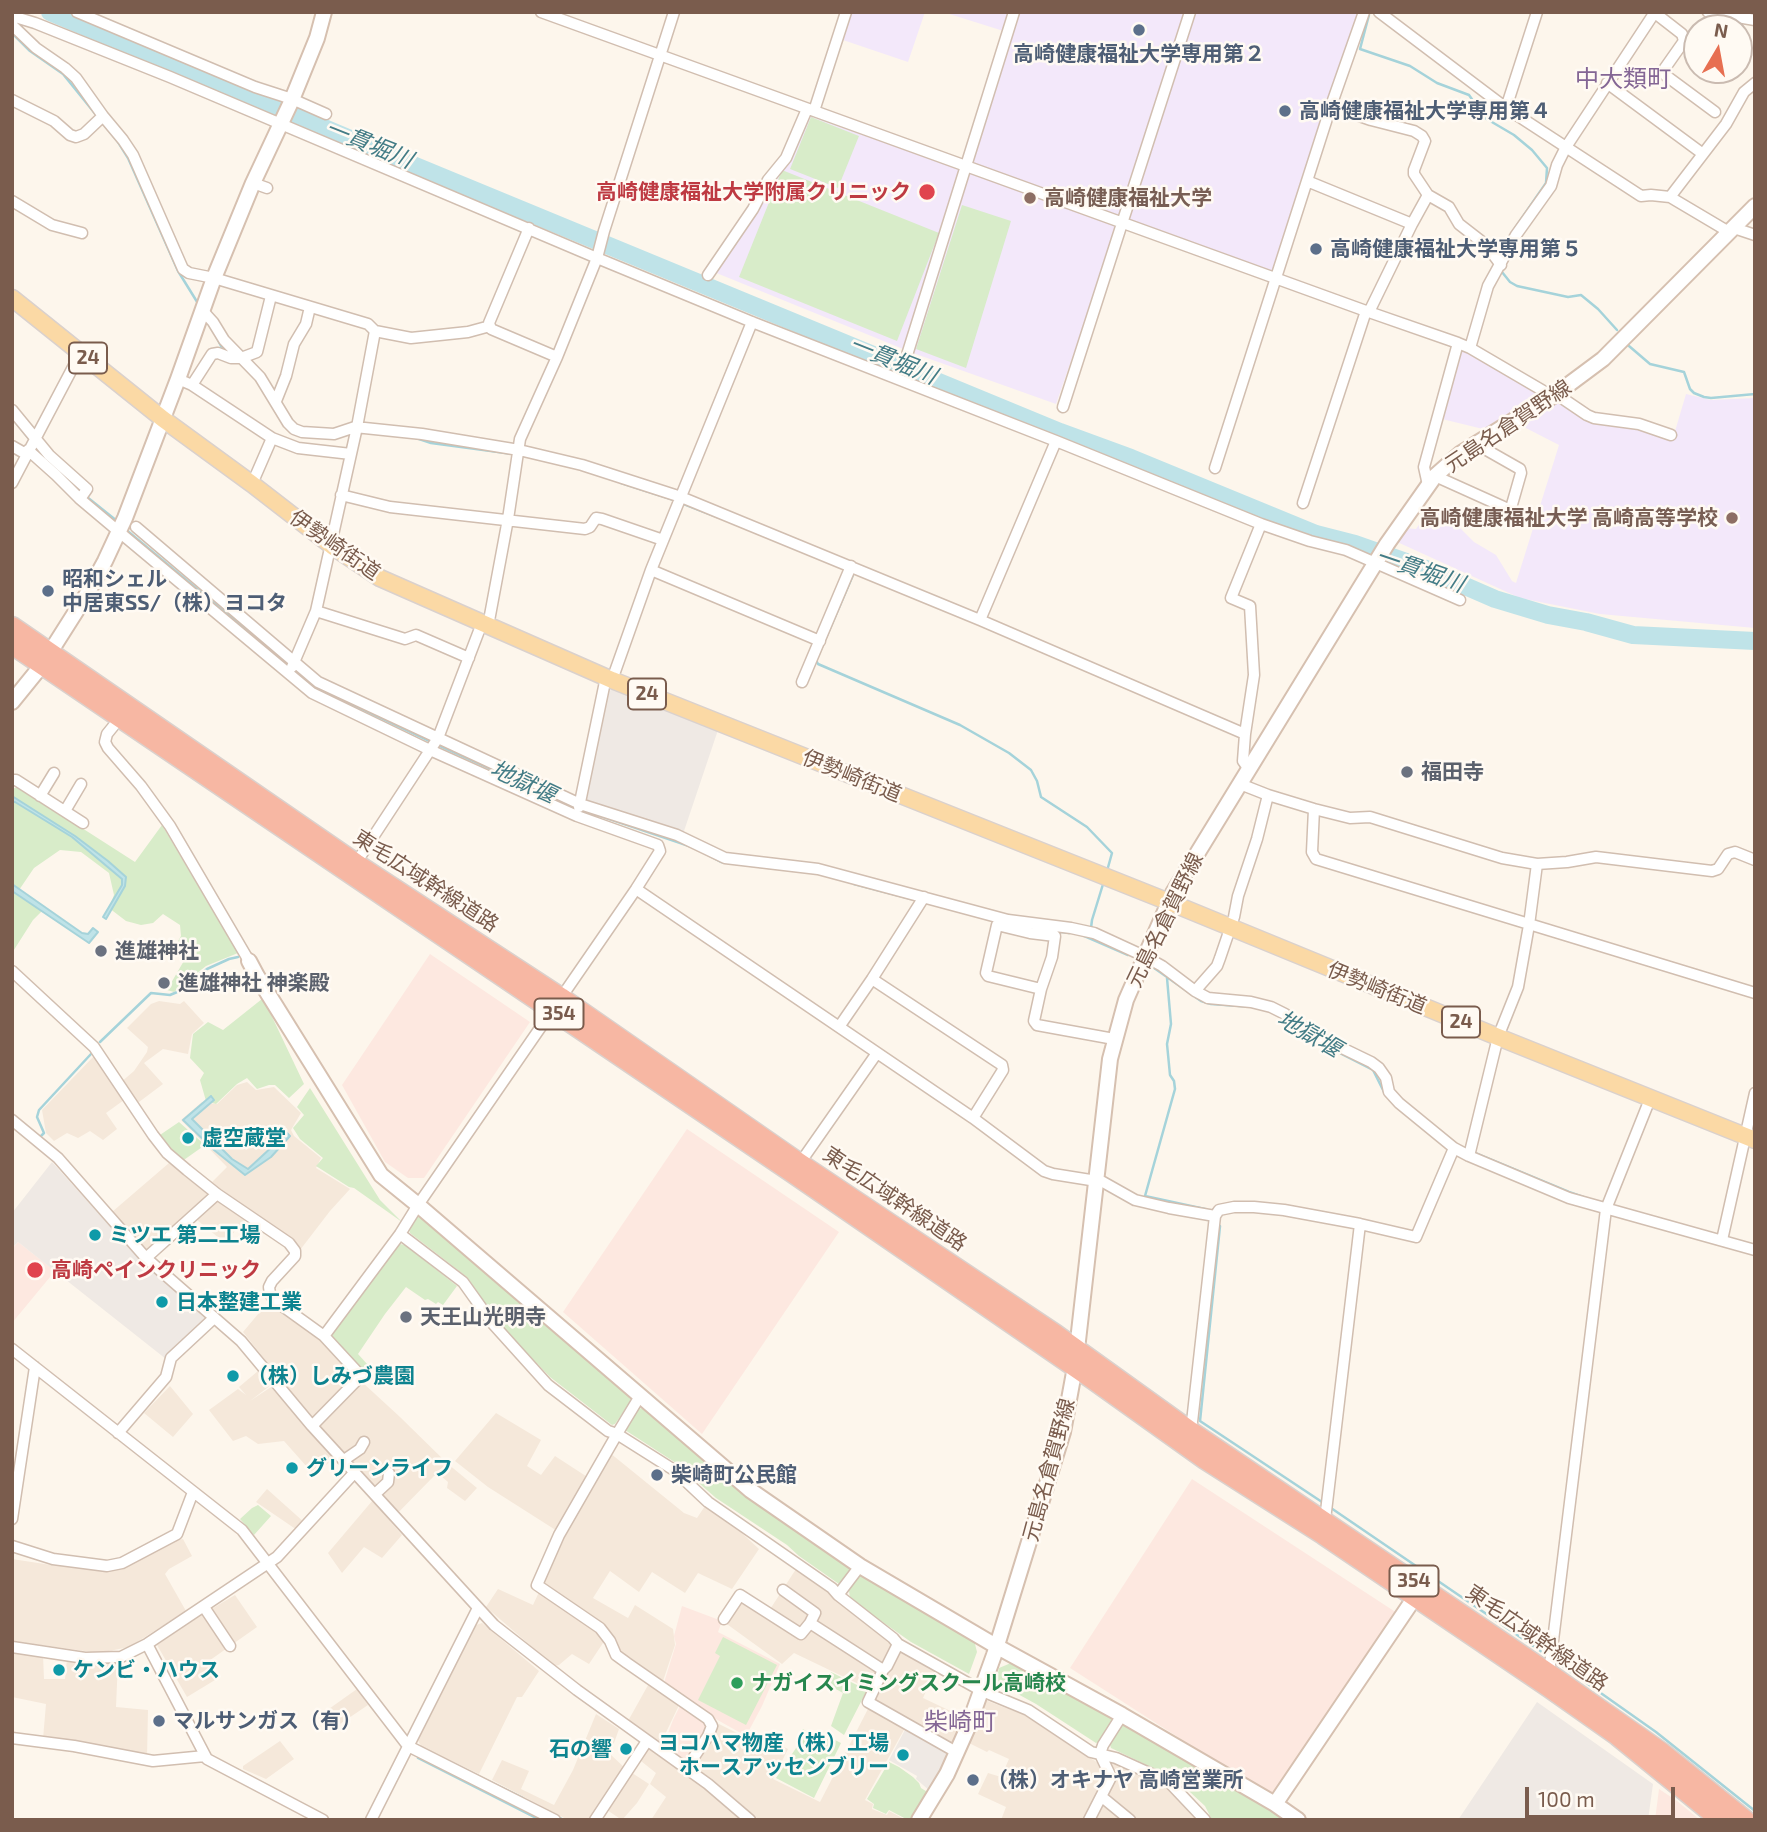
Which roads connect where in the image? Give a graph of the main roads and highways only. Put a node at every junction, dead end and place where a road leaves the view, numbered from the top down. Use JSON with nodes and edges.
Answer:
{"nodes":[{"id":1,"x":12,"y":298,"type":"edge"},
{"id":2,"x":12,"y":626,"type":"edge"},
{"id":3,"x":12,"y":646,"type":"edge"},
{"id":4,"x":46,"y":659,"type":"junction"},
{"id":5,"x":557,"y":1003,"type":"junction"},
{"id":6,"x":1750,"y":1138,"type":"edge"},
{"id":7,"x":1076,"y":1358,"type":"junction"},
{"id":8,"x":1720,"y":1820,"type":"edge"},
{"id":9,"x":1746,"y":1820,"type":"edge"}],
"edges":[{"from":1,"to":6,"type":"main road","name":"伊勢崎街道","number":"24"},
{"from":2,"to":4,"type":"highway","name":"東毛広域幹線道路","number":"354"},
{"from":3,"to":4,"type":"highway","name":"東毛広域幹線道路","number":"354"},
{"from":4,"to":5,"type":"highway","name":"東毛広域幹線道路","number":"354"},
{"from":4,"to":5,"type":"highway","name":"東毛広域幹線道路","number":"354"},
{"from":5,"to":7,"type":"highway","name":"東毛広域幹線道路","number":"354"},
{"from":5,"to":7,"type":"highway","name":"東毛広域幹線道路","number":"354"},
{"from":7,"to":8,"type":"highway","name":"東毛広域幹線道路","number":"354"},
{"from":7,"to":9,"type":"highway","name":"東毛広域幹線道路","number":"354"}]}
